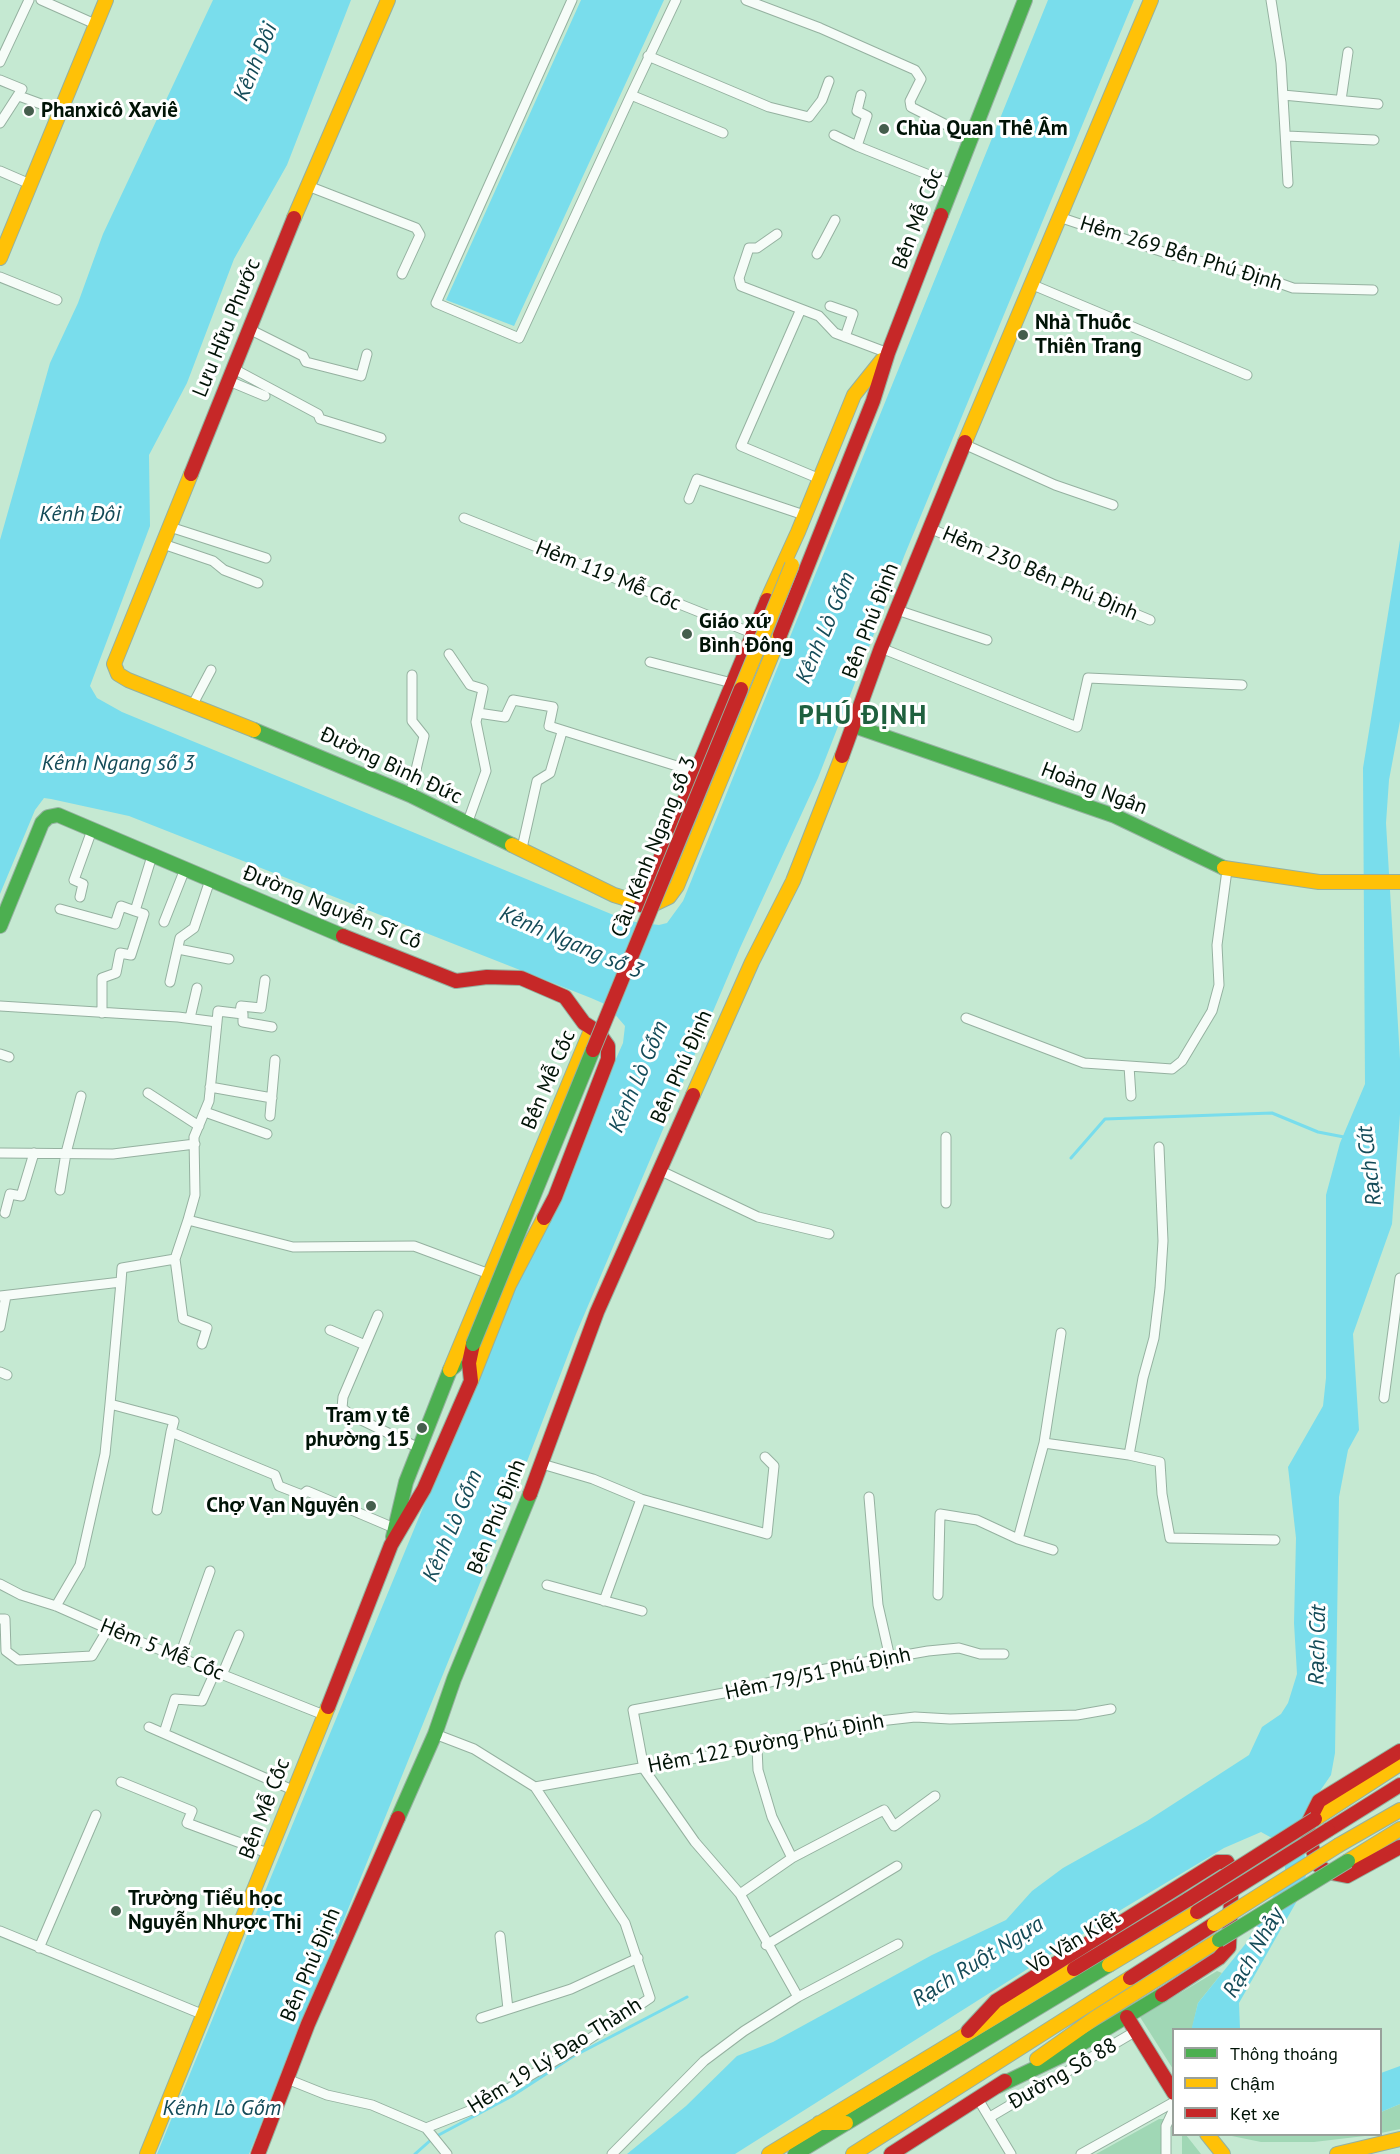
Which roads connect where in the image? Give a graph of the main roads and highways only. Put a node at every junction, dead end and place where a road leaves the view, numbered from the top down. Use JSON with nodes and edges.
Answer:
{"nodes":[{"id":1,"x":106,"y":0,"type":"edge"},
{"id":2,"x":388,"y":0,"type":"edge"},
{"id":3,"x":1025,"y":0,"type":"edge"},
{"id":4,"x":1151,"y":0,"type":"edge"},
{"id":5,"x":0,"y":258,"type":"edge"},
{"id":6,"x":888,"y":353,"type":"junction"},
{"id":7,"x":834,"y":444,"type":"junction"},
{"id":8,"x":850,"y":452,"type":"junction"},
{"id":9,"x":798,"y":532,"type":"junction"},
{"id":10,"x":816,"y":540,"type":"junction"},
{"id":11,"x":792,"y":565,"type":"junction"},
{"id":12,"x":118,"y":674,"type":"joint"},
{"id":13,"x":854,"y":726,"type":"junction"},
{"id":14,"x":1400,"y":882,"type":"edge"},
{"id":15,"x":641,"y":905,"type":"junction"},
{"id":16,"x":0,"y":926,"type":"edge"},
{"id":17,"x":591,"y":1030,"type":"junction"},
{"id":18,"x":473,"y":1344,"type":"junction"},
{"id":19,"x":450,"y":1370,"type":"junction"},
{"id":20,"x":471,"y":1380,"type":"junction"},
{"id":21,"x":406,"y":1482,"type":"junction"},
{"id":22,"x":424,"y":1489,"type":"junction"},
{"id":23,"x":392,"y":1545,"type":"junction"},
{"id":24,"x":1400,"y":1751,"type":"edge"},
{"id":25,"x":1400,"y":1764,"type":"edge"},
{"id":26,"x":1400,"y":1785,"type":"edge"},
{"id":27,"x":1400,"y":1810,"type":"edge"},
{"id":28,"x":1400,"y":1829,"type":"edge"},
{"id":29,"x":1400,"y":1847,"type":"edge"},
{"id":30,"x":1127,"y":2017,"type":"junction"},
{"id":31,"x":968,"y":2031,"type":"junction"},
{"id":32,"x":998,"y":2086,"type":"junction"},
{"id":33,"x":1172,"y":2091,"type":"edge"},
{"id":34,"x":819,"y":2123,"type":"junction"},
{"id":35,"x":847,"y":2123,"type":"junction"},
{"id":36,"x":799,"y":2136,"type":"junction"},
{"id":37,"x":1209,"y":2136,"type":"edge"},
{"id":38,"x":1394,"y":2145,"type":"edge"},
{"id":39,"x":860,"y":2151,"type":"edge"},
{"id":40,"x":1367,"y":2151,"type":"edge"},
{"id":41,"x":147,"y":2154,"type":"edge"},
{"id":42,"x":258,"y":2154,"type":"edge"},
{"id":43,"x":769,"y":2154,"type":"edge"},
{"id":44,"x":794,"y":2154,"type":"edge"},
{"id":45,"x":891,"y":2154,"type":"edge"},
{"id":46,"x":1223,"y":2154,"type":"edge"},
{"id":47,"x":1337,"y":2154,"type":"edge"}],
"edges":[{"from":1,"to":5,"type":"main road"},
{"from":2,"to":12,"type":"main road","name":"Lưu Hữu Phước"},
{"from":3,"to":6,"type":"main road","name":"Bến Mễ Cốc"},
{"from":4,"to":13,"type":"main road","name":"Bến Phú Định"},
{"from":6,"to":7,"type":"main road","name":"Bến Mễ Cốc"},
{"from":6,"to":8,"type":"main road","name":"Bến Mễ Cốc"},
{"from":7,"to":8,"type":"main road"},
{"from":7,"to":9,"type":"main road","name":"Bến Mễ Cốc"},
{"from":8,"to":10,"type":"main road","name":"Bến Mễ Cốc"},
{"from":9,"to":11,"type":"main road","name":"Bến Mễ Cốc"},
{"from":9,"to":15,"type":"main road","name":"Bến Mễ Cốc"},
{"from":10,"to":11,"type":"main road","name":"Bến Mễ Cốc"},
{"from":10,"to":15,"type":"main road","name":"Bến Mễ Cốc"},
{"from":11,"to":18,"type":"main road","name":"Cầu Kênh Ngang số 3","bridge":true},
{"from":12,"to":15,"type":"main road","name":"Đường Bình Đức"},
{"from":13,"to":14,"type":"main road","name":"Hoàng Ngân"},
{"from":13,"to":42,"type":"main road","name":"Bến Phú Định"},
{"from":16,"to":17,"type":"main road","name":"Đường Nguyễn Sĩ Cố"},
{"from":17,"to":19,"type":"main road","name":"Bến Mễ Cốc"},
{"from":17,"to":20,"type":"main road","name":"Bến Mễ Cốc"},
{"from":18,"to":19,"type":"main road","name":"Bến Mễ Cốc"},
{"from":18,"to":20,"type":"main road","name":"Bến Mễ Cốc"},
{"from":19,"to":21,"type":"main road","name":"Bến Mễ Cốc"},
{"from":20,"to":22,"type":"main road","name":"Bến Mễ Cốc"},
{"from":21,"to":22,"type":"main road"},
{"from":21,"to":23,"type":"main road","name":"Bến Mễ Cốc"},
{"from":22,"to":23,"type":"main road","name":"Bến Mễ Cốc"},
{"from":23,"to":41,"type":"main road","name":"Bến Mễ Cốc"},
{"from":24,"to":29,"type":"main road"},
{"from":25,"to":31,"type":"main road","name":"Võ Văn Kiệt","bridge":true},
{"from":26,"to":35,"type":"main road","name":"Võ Văn Kiệt","bridge":true},
{"from":27,"to":39,"type":"main road","bridge":true},
{"from":28,"to":32,"type":"main road","bridge":true},
{"from":30,"to":31,"type":"main road"},
{"from":30,"to":32,"type":"main road"},
{"from":30,"to":33,"type":"main road"},
{"from":31,"to":34,"type":"main road","name":"Võ Văn Kiệt"},
{"from":32,"to":45,"type":"main road"},
{"from":34,"to":35,"type":"main road"},
{"from":34,"to":36,"type":"main road","name":"Võ Văn Kiệt"},
{"from":35,"to":44,"type":"main road","name":"Võ Văn Kiệt"},
{"from":36,"to":43,"type":"main road","name":"Võ Văn Kiệt"},
{"from":36,"to":44,"type":"main road"},
{"from":37,"to":46,"type":"main road"},
{"from":38,"to":40,"type":"main road"},
{"from":40,"to":47,"type":"main road"}]}
